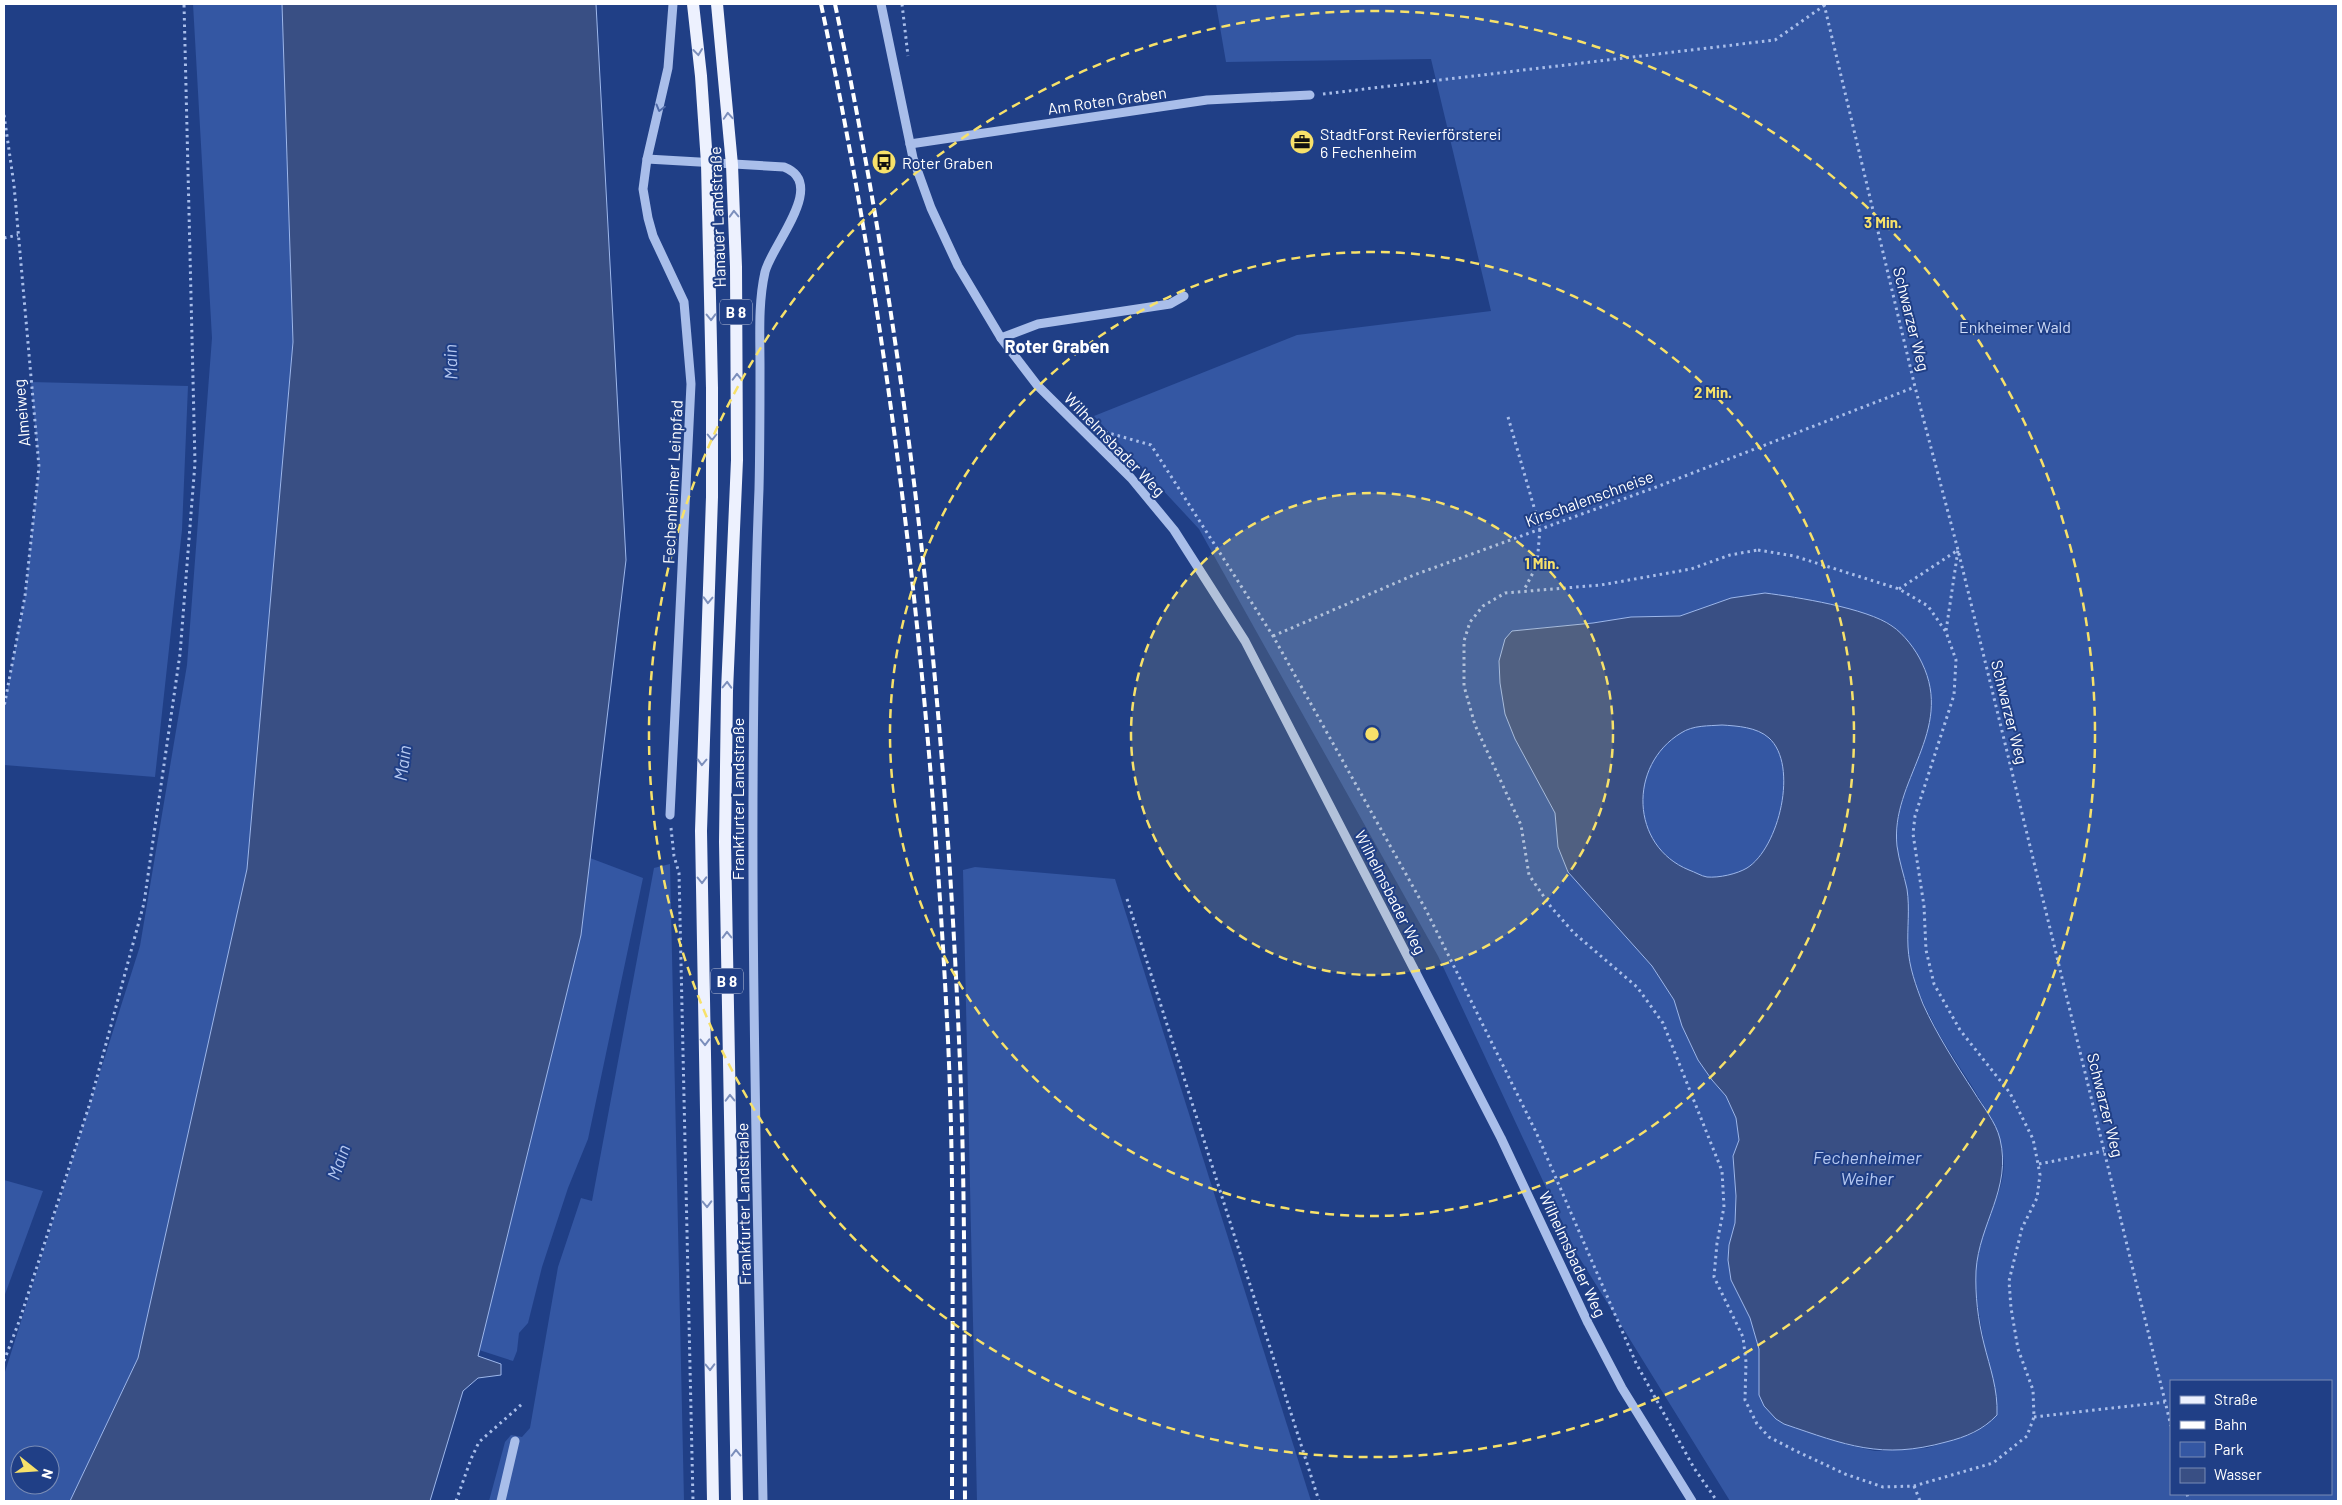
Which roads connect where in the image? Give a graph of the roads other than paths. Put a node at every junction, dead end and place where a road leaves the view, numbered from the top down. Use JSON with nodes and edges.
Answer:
{"nodes":[{"id":1,"x":673,"y":4,"type":"edge"},
{"id":2,"x":693,"y":4,"type":"edge"},
{"id":3,"x":717,"y":4,"type":"edge"},
{"id":4,"x":881,"y":4,"type":"edge"},
{"id":5,"x":1310,"y":95,"type":"road end"},
{"id":6,"x":910,"y":144,"type":"junction"},
{"id":7,"x":647,"y":159,"type":"junction"},
{"id":8,"x":707,"y":163,"type":"junction"},
{"id":9,"x":732,"y":165,"type":"junction"},
{"id":10,"x":1184,"y":296,"type":"dead end"},
{"id":11,"x":1001,"y":338,"type":"junction"},
{"id":12,"x":670,"y":815,"type":"road end"},
{"id":13,"x":515,"y":1441,"type":"dead end"},
{"id":14,"x":501,"y":1501,"type":"edge"},
{"id":15,"x":713,"y":1501,"type":"edge"},
{"id":16,"x":737,"y":1501,"type":"edge"},
{"id":17,"x":762,"y":1501,"type":"edge"},
{"id":18,"x":1692,"y":1501,"type":"edge"}],
"edges":[{"from":1,"to":7,"type":"street","name":"Fechenheimer Leinpfad","one_way":true},
{"from":2,"to":8,"type":"main road","name":"Hanauer Landstraße","number":"B 8","one_way":true},
{"from":9,"to":3,"type":"main road","name":"Hanauer Landstraße","number":"B 8","one_way":true},
{"from":4,"to":6,"type":"street","name":"Wilhelmsbader Weg"},
{"from":5,"to":6,"type":"street","name":"Am Roten Graben"},
{"from":6,"to":11,"type":"street","name":"Wilhelmsbader Weg"},
{"from":7,"to":8,"type":"street","name":"Frankfurter Landstraße"},
{"from":7,"to":12,"type":"street","name":"Fechenheimer Leinpfad"},
{"from":8,"to":9,"type":"street","name":"Frankfurter Landstraße"},
{"from":8,"to":15,"type":"main road","number":"B 8","one_way":true},
{"from":16,"to":9,"type":"main road","name":"Hanauer Landstraße","number":"B 8","one_way":true},
{"from":9,"to":17,"type":"street","name":"Frankfurter Landstraße"},
{"from":10,"to":11,"type":"street"},
{"from":11,"to":18,"type":"street","name":"Wilhelmsbader Weg"},
{"from":13,"to":14,"type":"street"}]}
